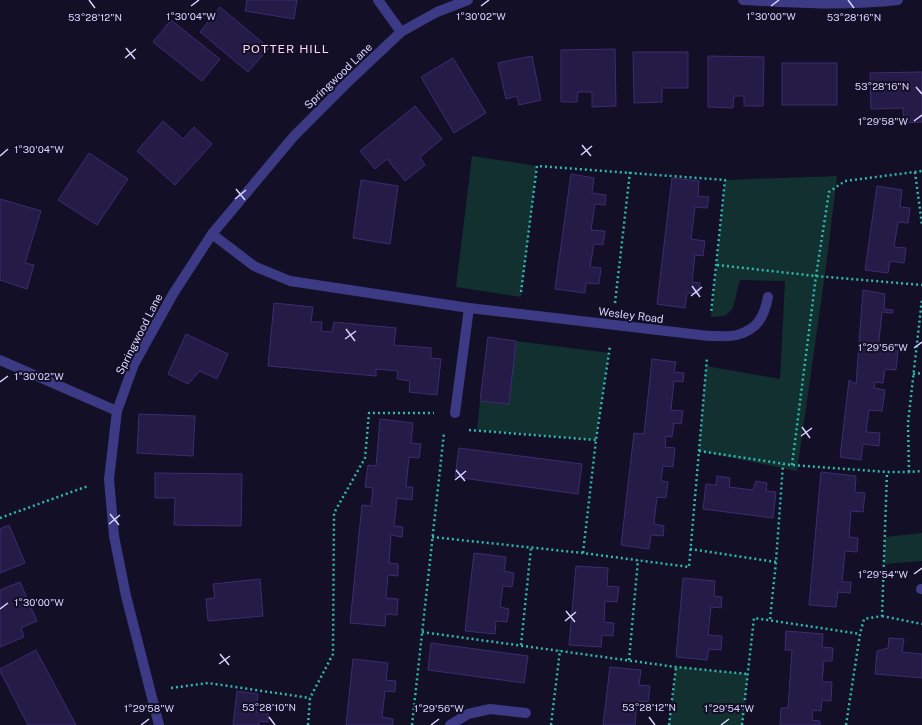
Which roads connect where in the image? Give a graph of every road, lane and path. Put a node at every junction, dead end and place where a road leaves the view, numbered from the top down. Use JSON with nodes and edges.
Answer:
{"nodes":[{"id":1,"x":378,"y":0,"type":"edge"},
{"id":2,"x":468,"y":0,"type":"edge"},
{"id":3,"x":743,"y":0,"type":"edge"},
{"id":4,"x":898,"y":0,"type":"edge"},
{"id":5,"x":401,"y":32,"type":"junction"},
{"id":6,"x":922,"y":171,"type":"edge"},
{"id":7,"x":630,"y":172,"type":"junction"},
{"id":8,"x":915,"y":172,"type":"junction"},
{"id":9,"x":922,"y":225,"type":"edge"},
{"id":10,"x":212,"y":234,"type":"junction"},
{"id":11,"x":717,"y":265,"type":"junction"},
{"id":12,"x":816,"y":276,"type":"junction"},
{"id":13,"x":922,"y":285,"type":"edge"},
{"id":14,"x":768,"y":297,"type":"dead end"},
{"id":15,"x":922,"y":299,"type":"edge"},
{"id":16,"x":469,"y":308,"type":"junction"},
{"id":17,"x":519,"y":314,"type":"junction"},
{"id":18,"x":613,"y":325,"type":"junction"},
{"id":19,"x":709,"y":336,"type":"junction"},
{"id":20,"x":0,"y":360,"type":"edge"},
{"id":21,"x":922,"y":373,"type":"edge"},
{"id":22,"x":913,"y":374,"type":"junction"},
{"id":23,"x":117,"y":411,"type":"junction"},
{"id":24,"x":455,"y":413,"type":"junction"},
{"id":25,"x":464,"y":430,"type":"dead end"},
{"id":26,"x":596,"y":440,"type":"junction"},
{"id":27,"x":699,"y":451,"type":"junction"},
{"id":28,"x":783,"y":464,"type":"junction"},
{"id":29,"x":792,"y":466,"type":"junction"},
{"id":30,"x":922,"y":470,"type":"edge"},
{"id":31,"x":887,"y":472,"type":"junction"},
{"id":32,"x":909,"y":472,"type":"junction"},
{"id":33,"x":109,"y":479,"type":"junction"},
{"id":34,"x":0,"y":518,"type":"edge"},
{"id":35,"x":432,"y":537,"type":"junction"},
{"id":36,"x":531,"y":548,"type":"junction"},
{"id":37,"x":690,"y":549,"type":"junction"},
{"id":38,"x":583,"y":553,"type":"junction"},
{"id":39,"x":638,"y":560,"type":"junction"},
{"id":40,"x":776,"y":562,"type":"junction"},
{"id":41,"x":882,"y":616,"type":"junction"},
{"id":42,"x":770,"y":619,"type":"junction"},
{"id":43,"x":922,"y":624,"type":"edge"},
{"id":44,"x":422,"y":632,"type":"junction"},
{"id":45,"x":860,"y":634,"type":"junction"},
{"id":46,"x":521,"y":645,"type":"junction"},
{"id":47,"x":560,"y":650,"type":"junction"},
{"id":48,"x":629,"y":660,"type":"junction"},
{"id":49,"x":676,"y":666,"type":"junction"},
{"id":50,"x":748,"y":674,"type":"junction"},
{"id":51,"x":151,"y":691,"type":"junction"},
{"id":52,"x":310,"y":698,"type":"junction"},
{"id":53,"x":526,"y":713,"type":"dead end"},
{"id":54,"x":159,"y":725,"type":"edge"},
{"id":55,"x":308,"y":725,"type":"edge"},
{"id":56,"x":412,"y":725,"type":"edge"},
{"id":57,"x":450,"y":725,"type":"edge"},
{"id":58,"x":551,"y":725,"type":"edge"},
{"id":59,"x":669,"y":725,"type":"edge"},
{"id":60,"x":742,"y":725,"type":"edge"},
{"id":61,"x":846,"y":725,"type":"edge"}],
"edges":[{"from":1,"to":5,"type":"street"},
{"from":2,"to":5,"type":"street","name":"Springwood Lane"},
{"from":3,"to":4,"type":"street"},
{"from":5,"to":10,"type":"street","name":"Springwood Lane"},
{"from":6,"to":8,"type":"path"},
{"from":7,"to":11,"type":"path"},
{"from":7,"to":17,"type":"path"},
{"from":7,"to":18,"type":"path"},
{"from":8,"to":9,"type":"path"},
{"from":8,"to":12,"type":"path"},
{"from":10,"to":16,"type":"street","name":"Wesley Road"},
{"from":10,"to":23,"type":"street","name":"Springwood Lane"},
{"from":11,"to":12,"type":"path"},
{"from":11,"to":19,"type":"path"},
{"from":12,"to":13,"type":"path"},
{"from":12,"to":29,"type":"path"},
{"from":14,"to":19,"type":"street","name":"Wesley Road"},
{"from":15,"to":22,"type":"path"},
{"from":16,"to":17,"type":"street","name":"Wesley Road"},
{"from":16,"to":24,"type":"street"},
{"from":17,"to":18,"type":"street","name":"Wesley Road"},
{"from":18,"to":19,"type":"street","name":"Wesley Road"},
{"from":18,"to":26,"type":"path"},
{"from":19,"to":27,"type":"path"},
{"from":20,"to":23,"type":"street"},
{"from":21,"to":22,"type":"path"},
{"from":22,"to":32,"type":"path"},
{"from":23,"to":33,"type":"street","name":"Springwood Lane"},
{"from":24,"to":35,"type":"path"},
{"from":24,"to":52,"type":"path"},
{"from":25,"to":26,"type":"path"},
{"from":26,"to":38,"type":"path"},
{"from":27,"to":28,"type":"path"},
{"from":27,"to":37,"type":"path"},
{"from":28,"to":29,"type":"path"},
{"from":28,"to":40,"type":"path"},
{"from":29,"to":31,"type":"path"},
{"from":30,"to":32,"type":"path"},
{"from":31,"to":32,"type":"path"},
{"from":31,"to":41,"type":"path"},
{"from":33,"to":34,"type":"path"},
{"from":33,"to":51,"type":"street","name":"Springwood Lane"},
{"from":35,"to":36,"type":"path"},
{"from":35,"to":44,"type":"path"},
{"from":36,"to":38,"type":"path"},
{"from":36,"to":46,"type":"path"},
{"from":37,"to":39,"type":"path"},
{"from":37,"to":40,"type":"path"},
{"from":38,"to":39,"type":"path"},
{"from":39,"to":48,"type":"path"},
{"from":40,"to":42,"type":"path"},
{"from":41,"to":43,"type":"path"},
{"from":41,"to":45,"type":"path"},
{"from":42,"to":45,"type":"path"},
{"from":42,"to":50,"type":"path"},
{"from":44,"to":46,"type":"path"},
{"from":44,"to":56,"type":"path"},
{"from":45,"to":61,"type":"path"},
{"from":46,"to":47,"type":"path"},
{"from":47,"to":48,"type":"path"},
{"from":47,"to":58,"type":"path"},
{"from":48,"to":49,"type":"path"},
{"from":49,"to":50,"type":"path"},
{"from":49,"to":59,"type":"path"},
{"from":50,"to":60,"type":"path"},
{"from":51,"to":52,"type":"path"},
{"from":51,"to":54,"type":"street","name":"Springwood Lane"},
{"from":52,"to":55,"type":"path"},
{"from":53,"to":57,"type":"street"}]}
